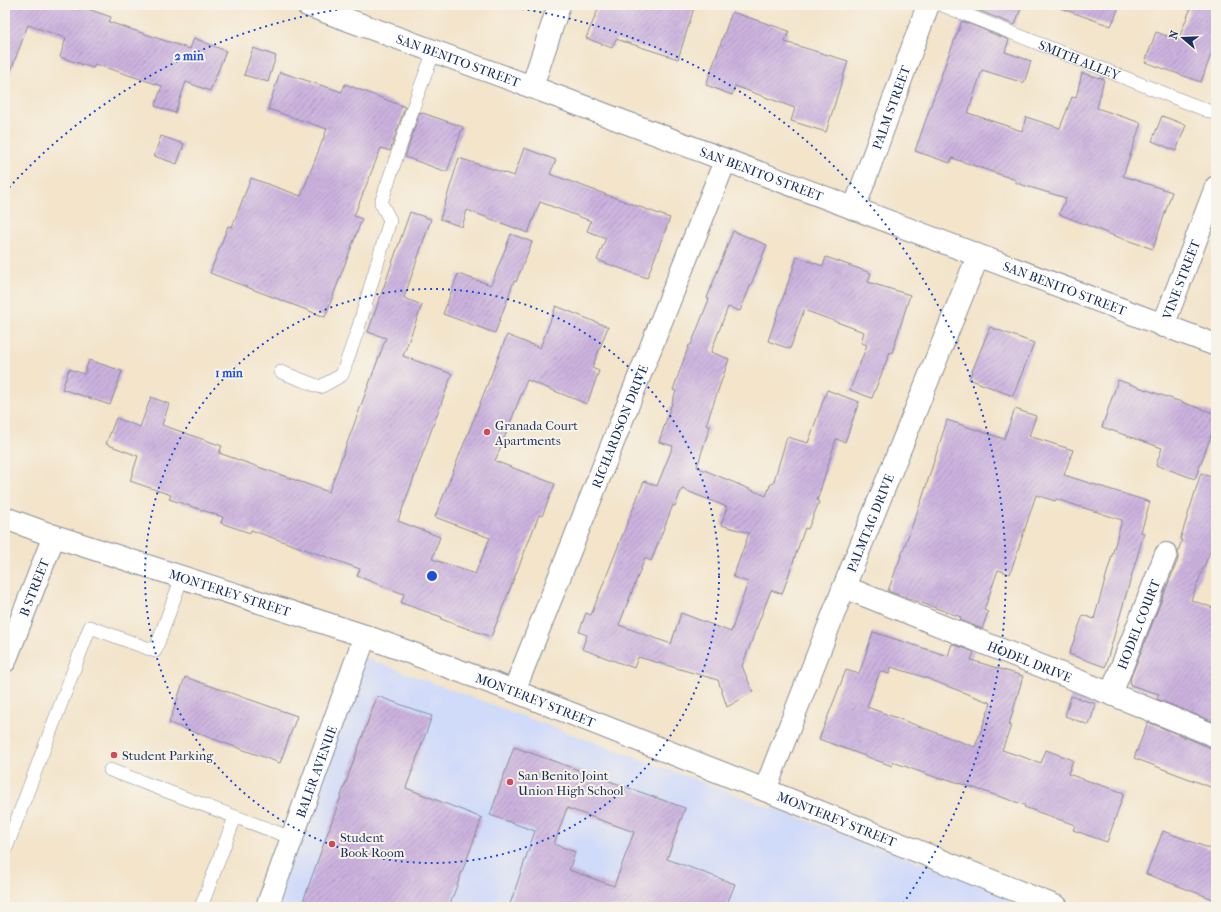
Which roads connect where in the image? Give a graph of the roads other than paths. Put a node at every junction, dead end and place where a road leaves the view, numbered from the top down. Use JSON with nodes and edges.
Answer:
{"nodes":[{"id":1,"x":307,"y":5,"type":"edge"},
{"id":2,"x":559,"y":5,"type":"edge"},
{"id":3,"x":928,"y":5,"type":"edge"},
{"id":4,"x":942,"y":5,"type":"edge"},
{"id":5,"x":434,"y":51,"type":"junction"},
{"id":6,"x":532,"y":87,"type":"junction"},
{"id":7,"x":1216,"y":114,"type":"edge"},
{"id":8,"x":725,"y":161,"type":"junction"},
{"id":9,"x":1216,"y":187,"type":"edge"},
{"id":10,"x":854,"y":209,"type":"junction"},
{"id":11,"x":978,"y":256,"type":"junction"},
{"id":12,"x":1163,"y":326,"type":"junction"},
{"id":13,"x":1216,"y":345,"type":"edge"},
{"id":14,"x":281,"y":372,"type":"dead end"},
{"id":15,"x":5,"y":518,"type":"edge"},
{"id":16,"x":54,"y":536,"type":"junction"},
{"id":17,"x":1166,"y":554,"type":"dead end"},
{"id":18,"x":182,"y":577,"type":"junction"},
{"id":19,"x":844,"y":587,"type":"junction"},
{"id":20,"x":365,"y":636,"type":"junction"},
{"id":21,"x":5,"y":661,"type":"edge"},
{"id":22,"x":514,"y":691,"type":"junction"},
{"id":23,"x":1111,"y":694,"type":"junction"},
{"id":24,"x":1216,"y":736,"type":"edge"},
{"id":25,"x":110,"y":770,"type":"dead end"},
{"id":26,"x":765,"y":790,"type":"junction"},
{"id":27,"x":235,"y":817,"type":"junction"},
{"id":28,"x":292,"y":838,"type":"junction"},
{"id":29,"x":5,"y":851,"type":"edge"},
{"id":30,"x":201,"y":907,"type":"edge"},
{"id":31,"x":267,"y":907,"type":"edge"},
{"id":32,"x":1057,"y":907,"type":"edge"}],
"edges":[{"from":1,"to":5,"type":"street","name":"SAN BENITO STREET"},
{"from":2,"to":6,"type":"street"},
{"from":3,"to":10,"type":"street","name":"PALM STREET"},
{"from":4,"to":7,"type":"lane","name":"SMITH ALLEY"},
{"from":5,"to":6,"type":"street","name":"SAN BENITO STREET"},
{"from":5,"to":14,"type":"lane"},
{"from":6,"to":8,"type":"street","name":"SAN BENITO STREET"},
{"from":8,"to":10,"type":"street","name":"SAN BENITO STREET"},
{"from":8,"to":22,"type":"street","name":"RICHARDSON DRIVE"},
{"from":9,"to":12,"type":"street","name":"VINE STREET"},
{"from":10,"to":11,"type":"street","name":"SAN BENITO STREET"},
{"from":11,"to":12,"type":"street","name":"SAN BENITO STREET"},
{"from":11,"to":19,"type":"street","name":"PALMTAG DRIVE"},
{"from":12,"to":13,"type":"street","name":"SAN BENITO STREET"},
{"from":15,"to":16,"type":"street","name":"MONTEREY STREET"},
{"from":16,"to":18,"type":"street","name":"MONTEREY STREET"},
{"from":16,"to":21,"type":"street","name":"B STREET"},
{"from":17,"to":23,"type":"street","name":"HODEL COURT"},
{"from":18,"to":20,"type":"street","name":"MONTEREY STREET"},
{"from":18,"to":29,"type":"lane"},
{"from":19,"to":23,"type":"street","name":"HODEL DRIVE"},
{"from":19,"to":26,"type":"street","name":"PALMTAG DRIVE"},
{"from":20,"to":22,"type":"street","name":"MONTEREY STREET"},
{"from":20,"to":28,"type":"street","name":"BALER AVENUE"},
{"from":22,"to":26,"type":"street","name":"MONTEREY STREET"},
{"from":23,"to":24,"type":"street","name":"HODEL DRIVE"},
{"from":25,"to":27,"type":"lane"},
{"from":26,"to":32,"type":"street","name":"MONTEREY STREET"},
{"from":27,"to":28,"type":"lane"},
{"from":27,"to":30,"type":"lane"},
{"from":28,"to":31,"type":"street","name":"BALER AVENUE"}]}
